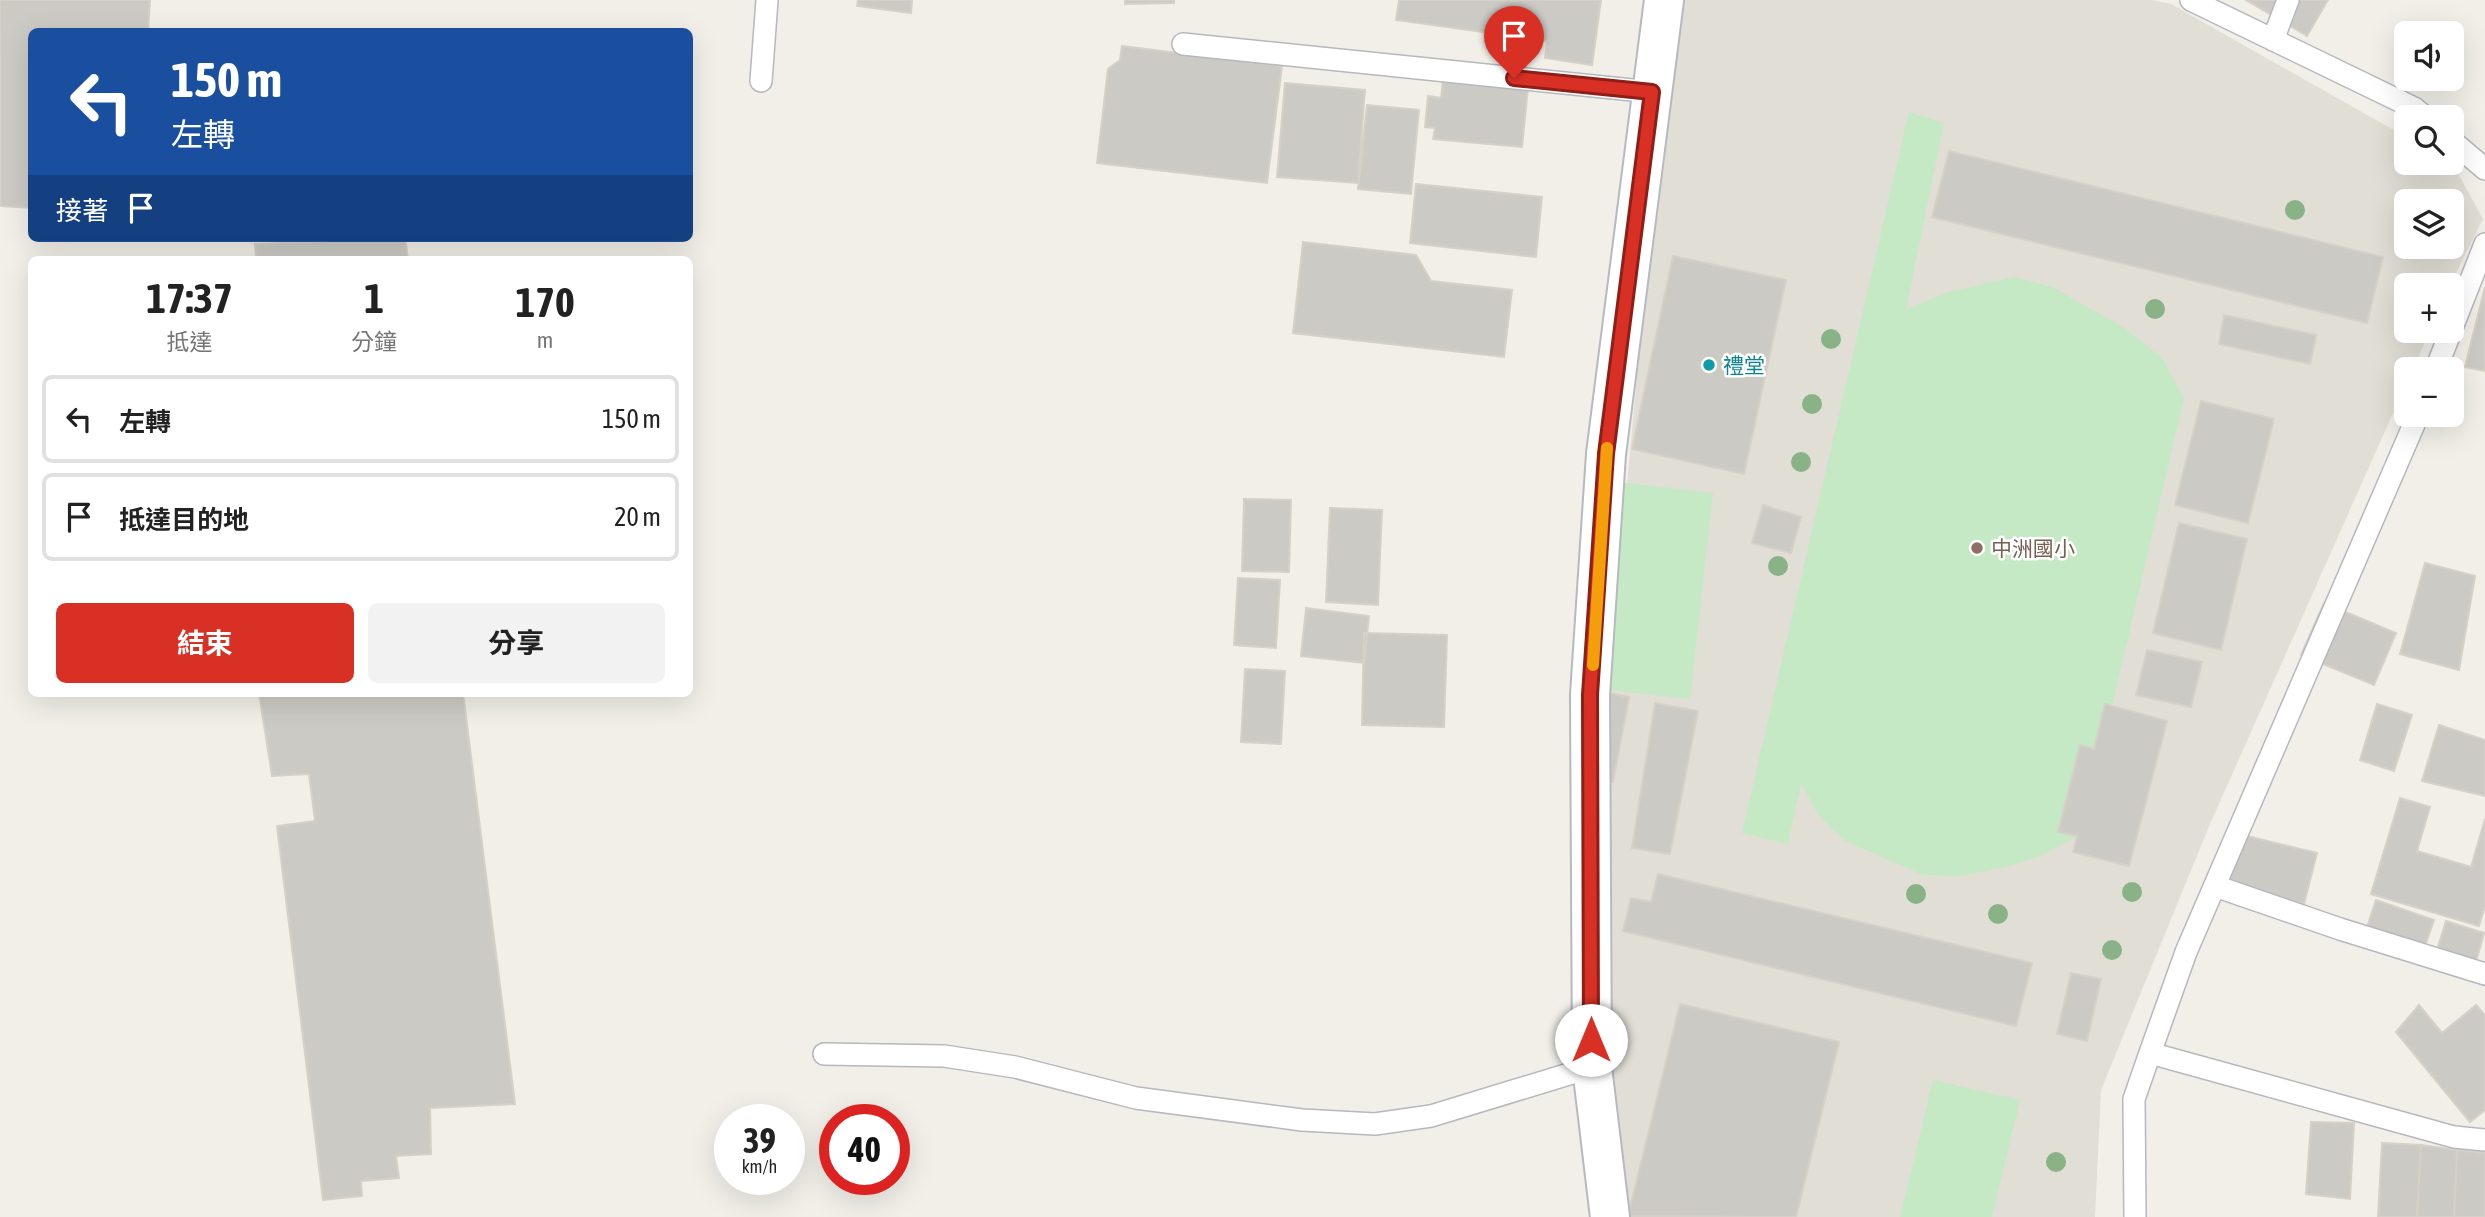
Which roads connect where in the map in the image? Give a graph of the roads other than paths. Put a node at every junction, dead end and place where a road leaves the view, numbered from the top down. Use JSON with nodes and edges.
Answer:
{"nodes":[{"id":1,"x":767,"y":0,"type":"edge"},
{"id":2,"x":1664,"y":0,"type":"edge"},
{"id":3,"x":2191,"y":0,"type":"edge"},
{"id":4,"x":2288,"y":0,"type":"edge"},
{"id":5,"x":2273,"y":40,"type":"junction"},
{"id":6,"x":1182,"y":44,"type":"dead end"},
{"id":7,"x":761,"y":81,"type":"dead end"},
{"id":8,"x":1652,"y":92,"type":"junction"},
{"id":9,"x":2408,"y":105,"type":"edge"},
{"id":10,"x":2464,"y":151,"type":"edge"},
{"id":11,"x":2485,"y":169,"type":"edge"},
{"id":12,"x":2485,"y":244,"type":"edge"},
{"id":13,"x":2464,"y":297,"type":"edge"},
{"id":14,"x":2413,"y":427,"type":"edge"},
{"id":15,"x":2215,"y":886,"type":"junction"},
{"id":16,"x":2485,"y":974,"type":"edge"},
{"id":17,"x":2150,"y":1053,"type":"junction"},
{"id":18,"x":824,"y":1054,"type":"dead end"},
{"id":19,"x":1592,"y":1067,"type":"junction"},
{"id":20,"x":2485,"y":1140,"type":"edge"},
{"id":21,"x":1610,"y":1217,"type":"edge"},
{"id":22,"x":2135,"y":1217,"type":"edge"}],
"edges":[{"from":1,"to":7,"type":"lane"},
{"from":2,"to":8,"type":"street"},
{"from":3,"to":5,"type":"lane"},
{"from":4,"to":5,"type":"lane"},
{"from":5,"to":9,"type":"lane"},
{"from":6,"to":8,"type":"lane"},
{"from":8,"to":19,"type":"street"},
{"from":10,"to":11,"type":"lane"},
{"from":12,"to":13,"type":"lane"},
{"from":14,"to":15,"type":"lane"},
{"from":15,"to":16,"type":"lane"},
{"from":15,"to":17,"type":"lane"},
{"from":17,"to":20,"type":"lane"},
{"from":17,"to":22,"type":"lane"},
{"from":18,"to":19,"type":"lane"},
{"from":19,"to":21,"type":"street"}]}
